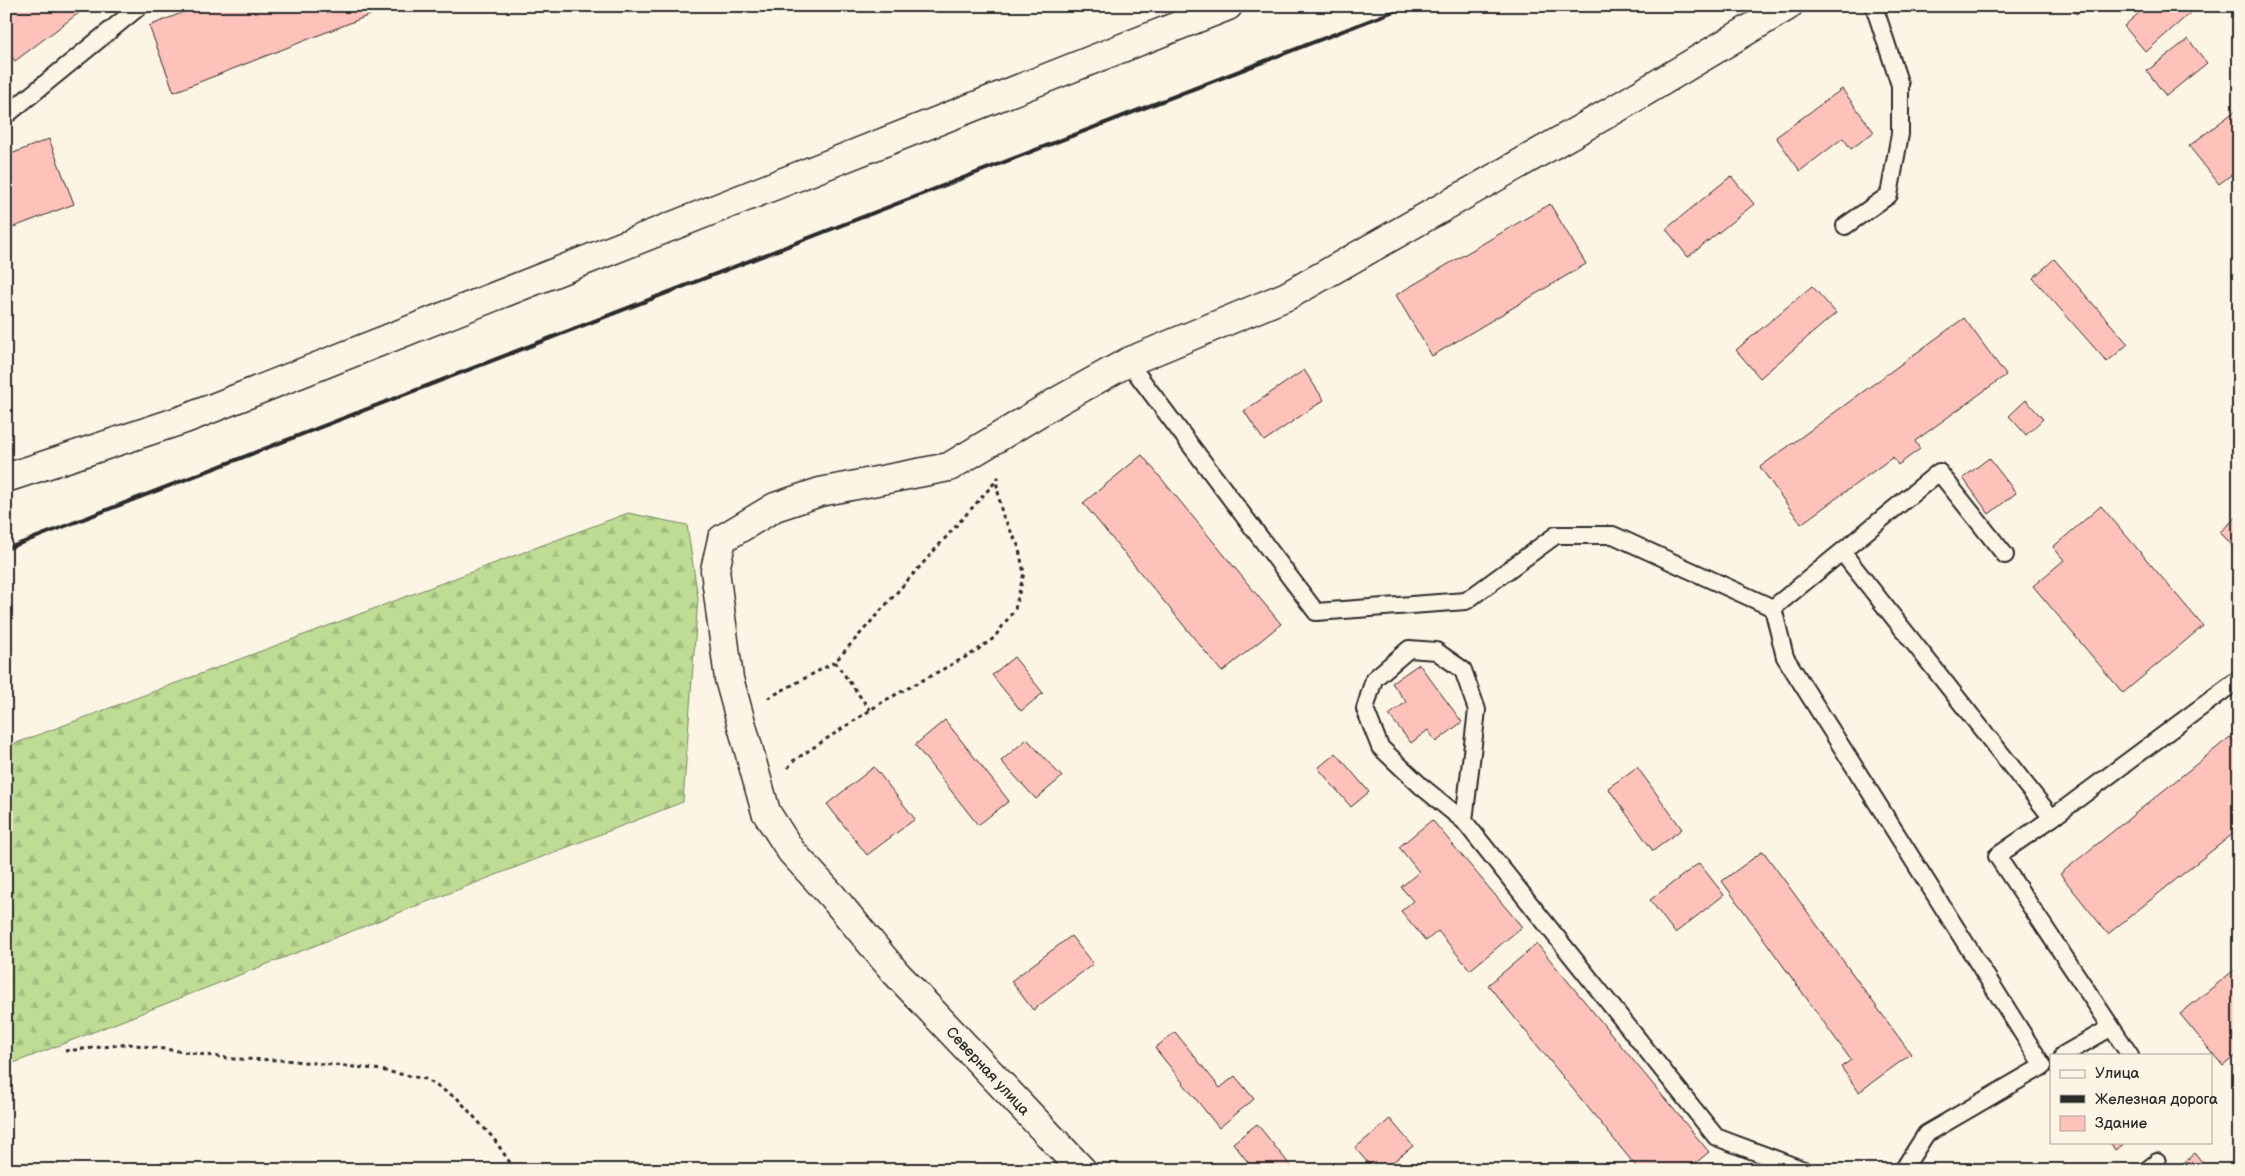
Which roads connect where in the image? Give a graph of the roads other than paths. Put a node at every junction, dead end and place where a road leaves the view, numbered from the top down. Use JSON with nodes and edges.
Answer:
{"nodes":[{"id":1,"x":140,"y":6,"type":"edge"},
{"id":2,"x":1228,"y":6,"type":"edge"},
{"id":3,"x":1788,"y":6,"type":"edge"},
{"id":4,"x":1874,"y":6,"type":"edge"},
{"id":5,"x":7,"y":113,"type":"edge"},
{"id":6,"x":1845,"y":226,"type":"dead end"},
{"id":7,"x":1128,"y":362,"type":"junction"},
{"id":8,"x":6,"y":478,"type":"edge"},
{"id":9,"x":1842,"y":552,"type":"junction"},
{"id":10,"x":2005,"y":555,"type":"dead end"},
{"id":11,"x":1773,"y":608,"type":"junction"},
{"id":12,"x":2239,"y":679,"type":"edge"},
{"id":13,"x":2052,"y":818,"type":"junction"},
{"id":14,"x":1464,"y":821,"type":"junction"},
{"id":15,"x":2110,"y":1028,"type":"junction"},
{"id":16,"x":2065,"y":1054,"type":"edge"},
{"id":17,"x":2129,"y":1054,"type":"edge"},
{"id":18,"x":2047,"y":1063,"type":"edge"},
{"id":19,"x":1082,"y":1170,"type":"edge"},
{"id":20,"x":1804,"y":1170,"type":"edge"},
{"id":21,"x":1903,"y":1170,"type":"edge"}],
"edges":[{"from":1,"to":5,"type":"lane"},
{"from":2,"to":8,"type":"street"},
{"from":3,"to":7,"type":"street","name":"Северная улица"},
{"from":4,"to":6,"type":"lane"},
{"from":7,"to":11,"type":"lane"},
{"from":7,"to":19,"type":"street","name":"Северная улица"},
{"from":9,"to":10,"type":"lane"},
{"from":9,"to":11,"type":"lane"},
{"from":9,"to":13,"type":"lane"},
{"from":11,"to":18,"type":"lane"},
{"from":12,"to":13,"type":"lane"},
{"from":13,"to":15,"type":"lane"},
{"from":14,"to":14,"type":"lane"},
{"from":14,"to":20,"type":"lane"},
{"from":15,"to":16,"type":"lane"},
{"from":15,"to":17,"type":"lane"},
{"from":18,"to":21,"type":"lane"}]}
